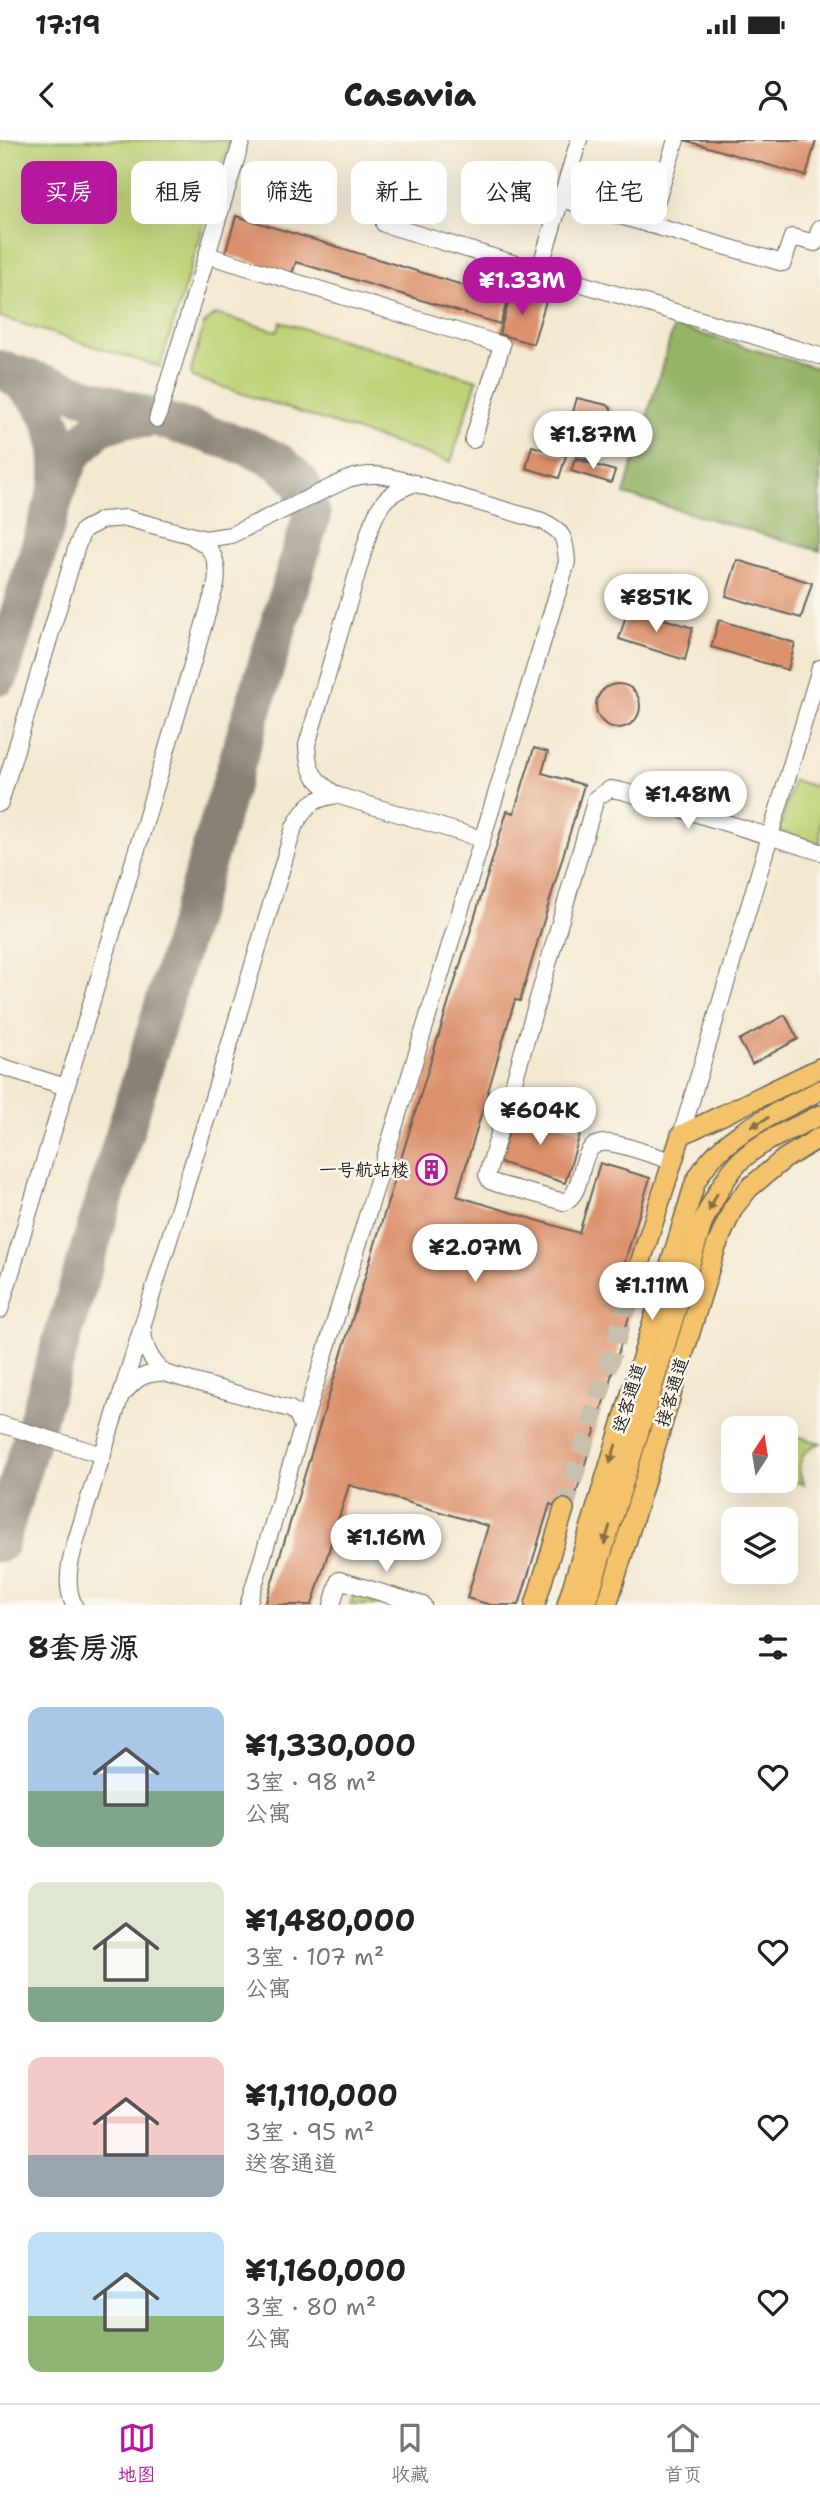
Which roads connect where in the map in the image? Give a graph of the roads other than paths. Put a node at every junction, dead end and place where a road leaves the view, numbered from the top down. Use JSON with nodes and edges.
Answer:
{"nodes":[{"id":1,"x":242,"y":140,"type":"edge"},
{"id":2,"x":579,"y":140,"type":"edge"},
{"id":3,"x":676,"y":140,"type":"edge"},
{"id":4,"x":561,"y":199,"type":"junction"},
{"id":5,"x":384,"y":224,"type":"dead end"},
{"id":6,"x":649,"y":225,"type":"junction"},
{"id":7,"x":820,"y":228,"type":"edge"},
{"id":8,"x":207,"y":255,"type":"junction"},
{"id":9,"x":539,"y":271,"type":"junction"},
{"id":10,"x":820,"y":356,"type":"edge"},
{"id":11,"x":157,"y":419,"type":"dead end"},
{"id":12,"x":473,"y":440,"type":"dead end"},
{"id":13,"x":415,"y":484,"type":"junction"},
{"id":14,"x":189,"y":536,"type":"junction"},
{"id":15,"x":820,"y":668,"type":"edge"},
{"id":16,"x":336,"y":795,"type":"junction"},
{"id":17,"x":0,"y":803,"type":"edge"},
{"id":18,"x":770,"y":837,"type":"junction"},
{"id":19,"x":482,"y":839,"type":"junction"},
{"id":20,"x":820,"y":852,"type":"edge"},
{"id":21,"x":0,"y":1066,"type":"edge"},
{"id":22,"x":820,"y":1068,"type":"edge"},
{"id":23,"x":66,"y":1087,"type":"junction"},
{"id":24,"x":820,"y":1090,"type":"edge"},
{"id":25,"x":820,"y":1115,"type":"edge"},
{"id":26,"x":681,"y":1135,"type":"junction"},
{"id":27,"x":820,"y":1137,"type":"edge"},
{"id":28,"x":673,"y":1161,"type":"junction"},
{"id":29,"x":632,"y":1289,"type":"tunnel mouth"},
{"id":30,"x":0,"y":1310,"type":"edge"},
{"id":31,"x":143,"y":1324,"type":"junction"},
{"id":32,"x":164,"y":1373,"type":"junction"},
{"id":33,"x":121,"y":1396,"type":"junction"},
{"id":34,"x":310,"y":1399,"type":"junction"},
{"id":35,"x":290,"y":1409,"type":"junction"},
{"id":36,"x":0,"y":1424,"type":"edge"},
{"id":37,"x":302,"y":1426,"type":"junction"},
{"id":38,"x":103,"y":1455,"type":"junction"},
{"id":39,"x":564,"y":1509,"type":"tunnel mouth"},
{"id":40,"x":386,"y":1599,"type":"edge"},
{"id":41,"x":74,"y":1605,"type":"edge"},
{"id":42,"x":248,"y":1605,"type":"edge"},
{"id":43,"x":332,"y":1605,"type":"edge"},
{"id":44,"x":423,"y":1605,"type":"edge"},
{"id":45,"x":535,"y":1605,"type":"edge"},
{"id":46,"x":567,"y":1605,"type":"edge"},
{"id":47,"x":586,"y":1605,"type":"edge"},
{"id":48,"x":607,"y":1605,"type":"edge"}],
"edges":[{"from":1,"to":8,"type":"street"},
{"from":2,"to":4,"type":"street"},
{"from":3,"to":6,"type":"street"},
{"from":4,"to":6,"type":"street"},
{"from":4,"to":9,"type":"street"},
{"from":5,"to":9,"type":"street"},
{"from":6,"to":7,"type":"street"},
{"from":8,"to":11,"type":"street"},
{"from":8,"to":12,"type":"street"},
{"from":9,"to":10,"type":"street"},
{"from":13,"to":14,"type":"street"},
{"from":13,"to":16,"type":"street"},
{"from":13,"to":19,"type":"street"},
{"from":14,"to":17,"type":"street"},
{"from":14,"to":23,"type":"street"},
{"from":15,"to":18,"type":"street"},
{"from":16,"to":19,"type":"street"},
{"from":16,"to":31,"type":"street"},
{"from":18,"to":20,"type":"street"},
{"from":18,"to":26,"type":"street"},
{"from":18,"to":28,"type":"street"},
{"from":19,"to":34,"type":"street"},
{"from":21,"to":23,"type":"street"},
{"from":22,"to":26,"type":"main road"},
{"from":23,"to":30,"type":"street"},
{"from":24,"to":46,"type":"main road","name":"送客通道","one_way":true},
{"from":25,"to":47,"type":"main road","name":"送客通道","one_way":true},
{"from":26,"to":28,"type":"main road"},
{"from":27,"to":48,"type":"main road","name":"接客通道"},
{"from":28,"to":29,"type":"main road"},
{"from":31,"to":32,"type":"street"},
{"from":31,"to":33,"type":"street"},
{"from":32,"to":33,"type":"street"},
{"from":32,"to":35,"type":"street"},
{"from":33,"to":38,"type":"street"},
{"from":34,"to":35,"type":"street"},
{"from":34,"to":37,"type":"street"},
{"from":35,"to":37,"type":"street"},
{"from":36,"to":38,"type":"street"},
{"from":37,"to":42,"type":"street"},
{"from":38,"to":41,"type":"street"},
{"from":39,"to":45,"type":"main road"},
{"from":40,"to":43,"type":"street"},
{"from":40,"to":44,"type":"street"}]}
